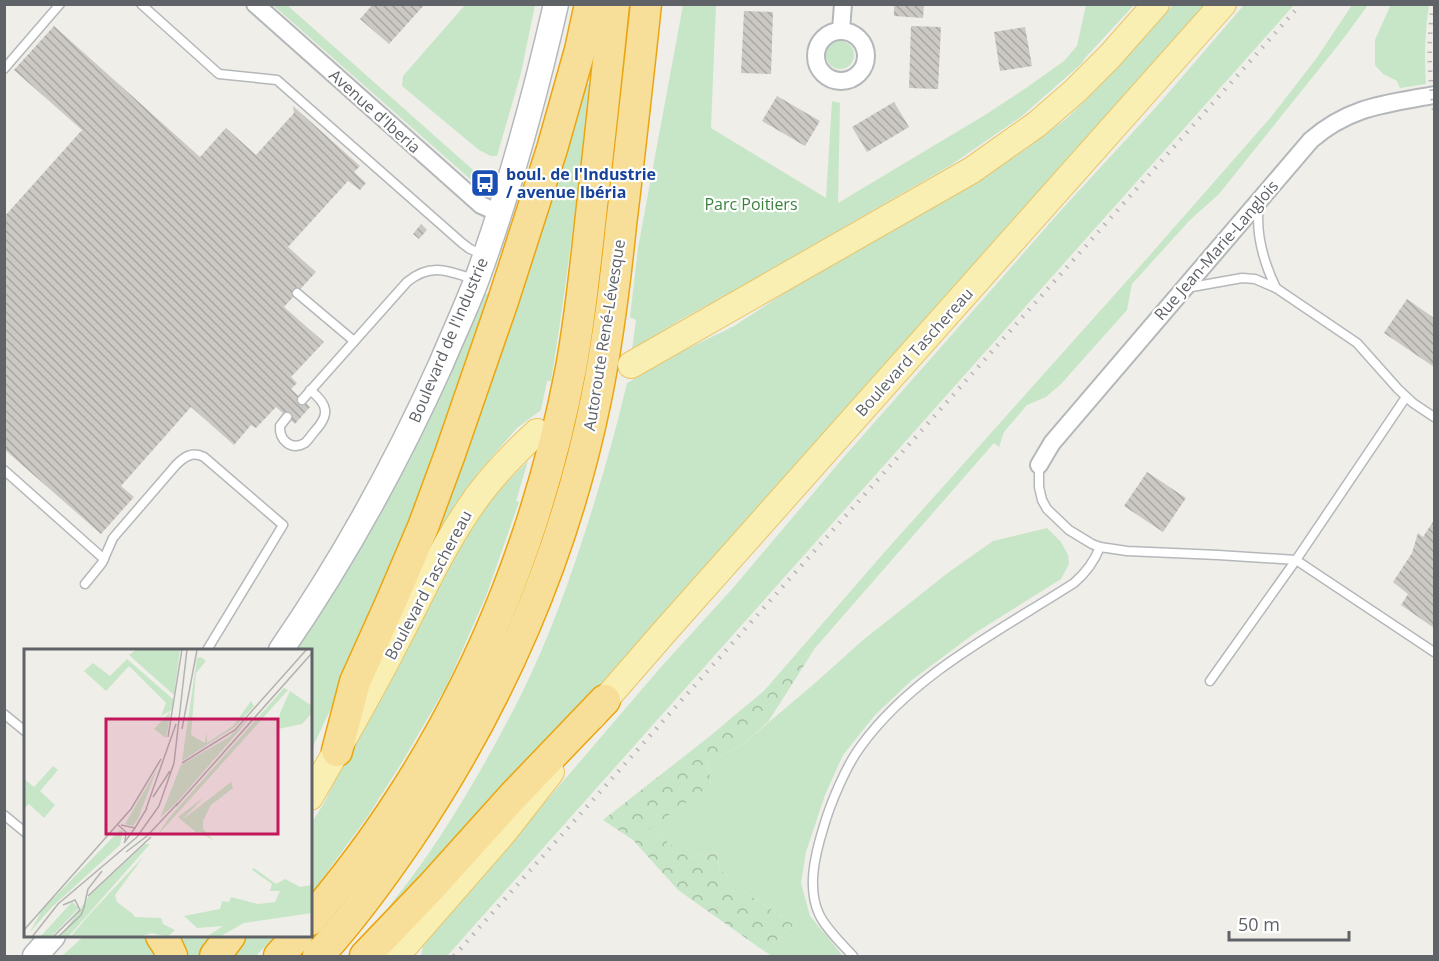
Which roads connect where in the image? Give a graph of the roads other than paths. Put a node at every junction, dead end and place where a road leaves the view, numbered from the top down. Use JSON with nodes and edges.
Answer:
{"nodes":[{"id":1,"x":60,"y":4,"type":"edge"},
{"id":2,"x":141,"y":4,"type":"edge"},
{"id":3,"x":255,"y":4,"type":"edge"},
{"id":4,"x":556,"y":4,"type":"edge"},
{"id":5,"x":590,"y":4,"type":"edge"},
{"id":6,"x":614,"y":4,"type":"edge"},
{"id":7,"x":646,"y":4,"type":"edge"},
{"id":8,"x":657,"y":4,"type":"edge"},
{"id":9,"x":843,"y":4,"type":"edge"},
{"id":10,"x":1156,"y":4,"type":"edge"},
{"id":11,"x":1223,"y":4,"type":"edge"},
{"id":12,"x":842,"y":30,"type":"dead end"},
{"id":13,"x":4,"y":69,"type":"edge"},
{"id":14,"x":638,"y":80,"type":"junction"},
{"id":15,"x":1434,"y":95,"type":"edge"},
{"id":16,"x":1260,"y":199,"type":"junction"},
{"id":17,"x":499,"y":213,"type":"junction"},
{"id":18,"x":485,"y":255,"type":"junction"},
{"id":19,"x":476,"y":280,"type":"junction"},
{"id":20,"x":1276,"y":288,"type":"junction"},
{"id":21,"x":1183,"y":289,"type":"junction"},
{"id":22,"x":297,"y":293,"type":"dead end"},
{"id":23,"x":354,"y":341,"type":"junction"},
{"id":24,"x":631,"y":365,"type":"dead end"},
{"id":25,"x":310,"y":390,"type":"junction"},
{"id":26,"x":1406,"y":397,"type":"junction"},
{"id":27,"x":302,"y":400,"type":"dead end"},
{"id":28,"x":287,"y":417,"type":"dead end"},
{"id":29,"x":1434,"y":417,"type":"edge"},
{"id":30,"x":537,"y":432,"type":"dead end"},
{"id":31,"x":1039,"y":465,"type":"joint"},
{"id":32,"x":4,"y":470,"type":"edge"},
{"id":33,"x":1100,"y":547,"type":"junction"},
{"id":34,"x":104,"y":559,"type":"junction"},
{"id":35,"x":1296,"y":560,"type":"junction"},
{"id":36,"x":85,"y":584,"type":"dead end"},
{"id":37,"x":208,"y":649,"type":"edge"},
{"id":38,"x":282,"y":649,"type":"edge"},
{"id":39,"x":1434,"y":652,"type":"edge"},
{"id":40,"x":1210,"y":681,"type":"dead end"},
{"id":41,"x":605,"y":700,"type":"junction"},
{"id":42,"x":4,"y":714,"type":"edge"},
{"id":43,"x":24,"y":730,"type":"edge"},
{"id":44,"x":337,"y":751,"type":"junction"},
{"id":45,"x":312,"y":794,"type":"edge"},
{"id":46,"x":4,"y":815,"type":"edge"},
{"id":47,"x":24,"y":831,"type":"edge"},
{"id":48,"x":312,"y":918,"type":"edge"},
{"id":49,"x":52,"y":937,"type":"edge"},
{"id":50,"x":162,"y":937,"type":"edge"},
{"id":51,"x":229,"y":937,"type":"edge"},
{"id":52,"x":296,"y":937,"type":"edge"},
{"id":53,"x":35,"y":957,"type":"edge"},
{"id":54,"x":172,"y":957,"type":"edge"},
{"id":55,"x":215,"y":957,"type":"edge"},
{"id":56,"x":279,"y":957,"type":"edge"},
{"id":57,"x":318,"y":957,"type":"edge"},
{"id":58,"x":365,"y":957,"type":"edge"},
{"id":59,"x":396,"y":957,"type":"edge"},
{"id":60,"x":853,"y":957,"type":"edge"}],
"edges":[{"from":1,"to":13,"type":"lane"},
{"from":2,"to":18,"type":"lane"},
{"from":3,"to":17,"type":"street","name":"Avenue d'Iberia"},
{"from":4,"to":17,"type":"street","name":"Boulevard de l'Industrie"},
{"from":5,"to":44,"type":"highway"},
{"from":6,"to":48,"type":"highway","name":"Autoroute René-Lévesque"},
{"from":7,"to":14,"type":"highway","name":"Autoroute René-Lévesque"},
{"from":8,"to":14,"type":"highway"},
{"from":9,"to":12,"type":"street"},
{"from":10,"to":24,"type":"main road"},
{"from":11,"to":41,"type":"main road","name":"Boulevard Taschereau"},
{"from":14,"to":57,"type":"highway","name":"Autoroute René-Lévesque"},
{"from":15,"to":16,"type":"street","name":"Rue Jean-Marie-Langlois"},
{"from":16,"to":20,"type":"lane"},
{"from":16,"to":21,"type":"street","name":"Rue Jean-Marie-Langlois"},
{"from":17,"to":18,"type":"street","name":"Boulevard de l'Industrie"},
{"from":18,"to":19,"type":"street","name":"Boulevard de l'Industrie"},
{"from":19,"to":23,"type":"lane"},
{"from":19,"to":38,"type":"street","name":"Boulevard de l'Industrie"},
{"from":20,"to":21,"type":"lane"},
{"from":20,"to":26,"type":"lane"},
{"from":21,"to":31,"type":"street","name":"Rue Jean-Marie-Langlois"},
{"from":22,"to":23,"type":"lane"},
{"from":23,"to":25,"type":"lane"},
{"from":25,"to":27,"type":"lane"},
{"from":25,"to":28,"type":"lane"},
{"from":26,"to":29,"type":"lane"},
{"from":26,"to":35,"type":"lane"},
{"from":30,"to":44,"type":"main road","name":"Boulevard Taschereau"},
{"from":31,"to":33,"type":"lane"},
{"from":32,"to":34,"type":"lane"},
{"from":33,"to":35,"type":"lane"},
{"from":33,"to":60,"type":"lane"},
{"from":34,"to":36,"type":"lane"},
{"from":34,"to":37,"type":"lane"},
{"from":35,"to":39,"type":"lane"},
{"from":35,"to":40,"type":"lane"},
{"from":41,"to":58,"type":"highway"},
{"from":41,"to":59,"type":"main road","name":"Boulevard Taschereau"},
{"from":42,"to":43,"type":"lane"},
{"from":44,"to":45,"type":"main road","name":"Boulevard Taschereau"},
{"from":46,"to":47,"type":"lane"},
{"from":49,"to":53,"type":"street"},
{"from":50,"to":54,"type":"highway"},
{"from":51,"to":55,"type":"highway"},
{"from":52,"to":56,"type":"highway"}]}
